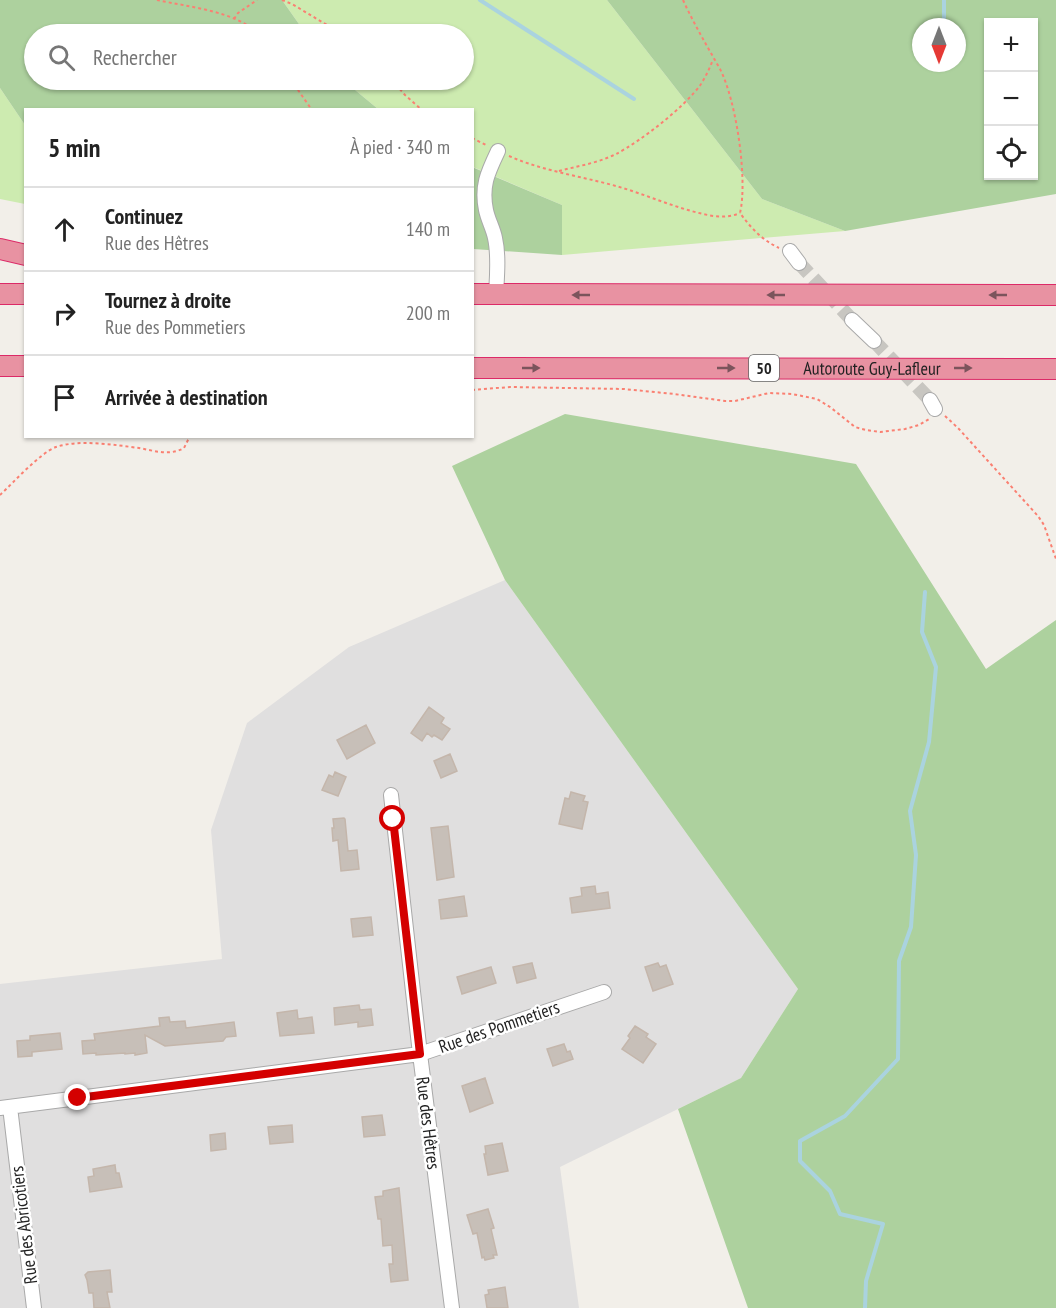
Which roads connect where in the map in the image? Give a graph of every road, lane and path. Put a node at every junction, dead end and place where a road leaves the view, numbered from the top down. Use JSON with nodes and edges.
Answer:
{"nodes":[{"id":1,"x":157,"y":0,"type":"edge"},
{"id":2,"x":257,"y":0,"type":"edge"},
{"id":3,"x":282,"y":0,"type":"edge"},
{"id":4,"x":683,"y":0,"type":"edge"},
{"id":5,"x":233,"y":19,"type":"junction"},
{"id":6,"x":244,"y":24,"type":"edge"},
{"id":7,"x":325,"y":24,"type":"edge"},
{"id":8,"x":713,"y":59,"type":"junction"},
{"id":9,"x":298,"y":90,"type":"edge"},
{"id":10,"x":401,"y":90,"type":"edge"},
{"id":11,"x":311,"y":108,"type":"edge"},
{"id":12,"x":420,"y":108,"type":"edge"},
{"id":13,"x":474,"y":139,"type":"edge"},
{"id":14,"x":498,"y":151,"type":"junction"},
{"id":15,"x":556,"y":172,"type":"junction"},
{"id":16,"x":740,"y":213,"type":"junction"},
{"id":17,"x":0,"y":249,"type":"edge"},
{"id":18,"x":790,"y":251,"type":"joint"},
{"id":19,"x":24,"y":255,"type":"edge"},
{"id":20,"x":800,"y":263,"type":"tunnel mouth"},
{"id":21,"x":0,"y":294,"type":"edge"},
{"id":22,"x":24,"y":294,"type":"edge"},
{"id":23,"x":474,"y":294,"type":"edge"},
{"id":24,"x":496,"y":294,"type":"junction"},
{"id":25,"x":1056,"y":296,"type":"edge"},
{"id":26,"x":852,"y":320,"type":"tunnel mouth"},
{"id":27,"x":874,"y":341,"type":"tunnel mouth"},
{"id":28,"x":0,"y":366,"type":"edge"},
{"id":29,"x":24,"y":366,"type":"edge"},
{"id":30,"x":474,"y":368,"type":"edge"},
{"id":31,"x":1056,"y":369,"type":"edge"},
{"id":32,"x":474,"y":390,"type":"edge"},
{"id":33,"x":189,"y":438,"type":"edge"},
{"id":34,"x":0,"y":495,"type":"edge"},
{"id":35,"x":1056,"y":559,"type":"edge"},
{"id":36,"x":391,"y":795,"type":"dead end"},
{"id":37,"x":604,"y":992,"type":"dead end"},
{"id":38,"x":420,"y":1054,"type":"junction"},
{"id":39,"x":5,"y":1108,"type":"edge"},
{"id":40,"x":34,"y":1308,"type":"edge"},
{"id":41,"x":452,"y":1308,"type":"edge"}],
"edges":[{"from":1,"to":5,"type":"path"},
{"from":2,"to":5,"type":"path"},
{"from":3,"to":7,"type":"path"},
{"from":4,"to":8,"type":"path"},
{"from":5,"to":6,"type":"path"},
{"from":8,"to":15,"type":"path"},
{"from":8,"to":16,"type":"path"},
{"from":9,"to":11,"type":"path"},
{"from":10,"to":12,"type":"path"},
{"from":13,"to":14,"type":"path"},
{"from":14,"to":15,"type":"path"},
{"from":14,"to":24,"type":"street"},
{"from":15,"to":16,"type":"path"},
{"from":16,"to":18,"type":"path"},
{"from":17,"to":19,"type":"highway"},
{"from":18,"to":20,"type":"street"},
{"from":21,"to":22,"type":"highway"},
{"from":23,"to":24,"type":"highway"},
{"from":25,"to":24,"type":"highway","one_way":true},
{"from":26,"to":27,"type":"street"},
{"from":28,"to":29,"type":"highway"},
{"from":30,"to":31,"type":"highway","name":"Autoroute Guy-Lafleur","number":"50","one_way":true},
{"from":32,"to":35,"type":"path"},
{"from":33,"to":34,"type":"path"},
{"from":36,"to":38,"type":"street","name":"Rue des Hêtres"},
{"from":37,"to":38,"type":"street","name":"Rue des Pommetiers"},
{"from":38,"to":39,"type":"street","name":"Rue des Pommetiers"},
{"from":38,"to":41,"type":"street","name":"Rue des Hêtres"},
{"from":39,"to":40,"type":"street","name":"Rue des Abricotiers"}]}
